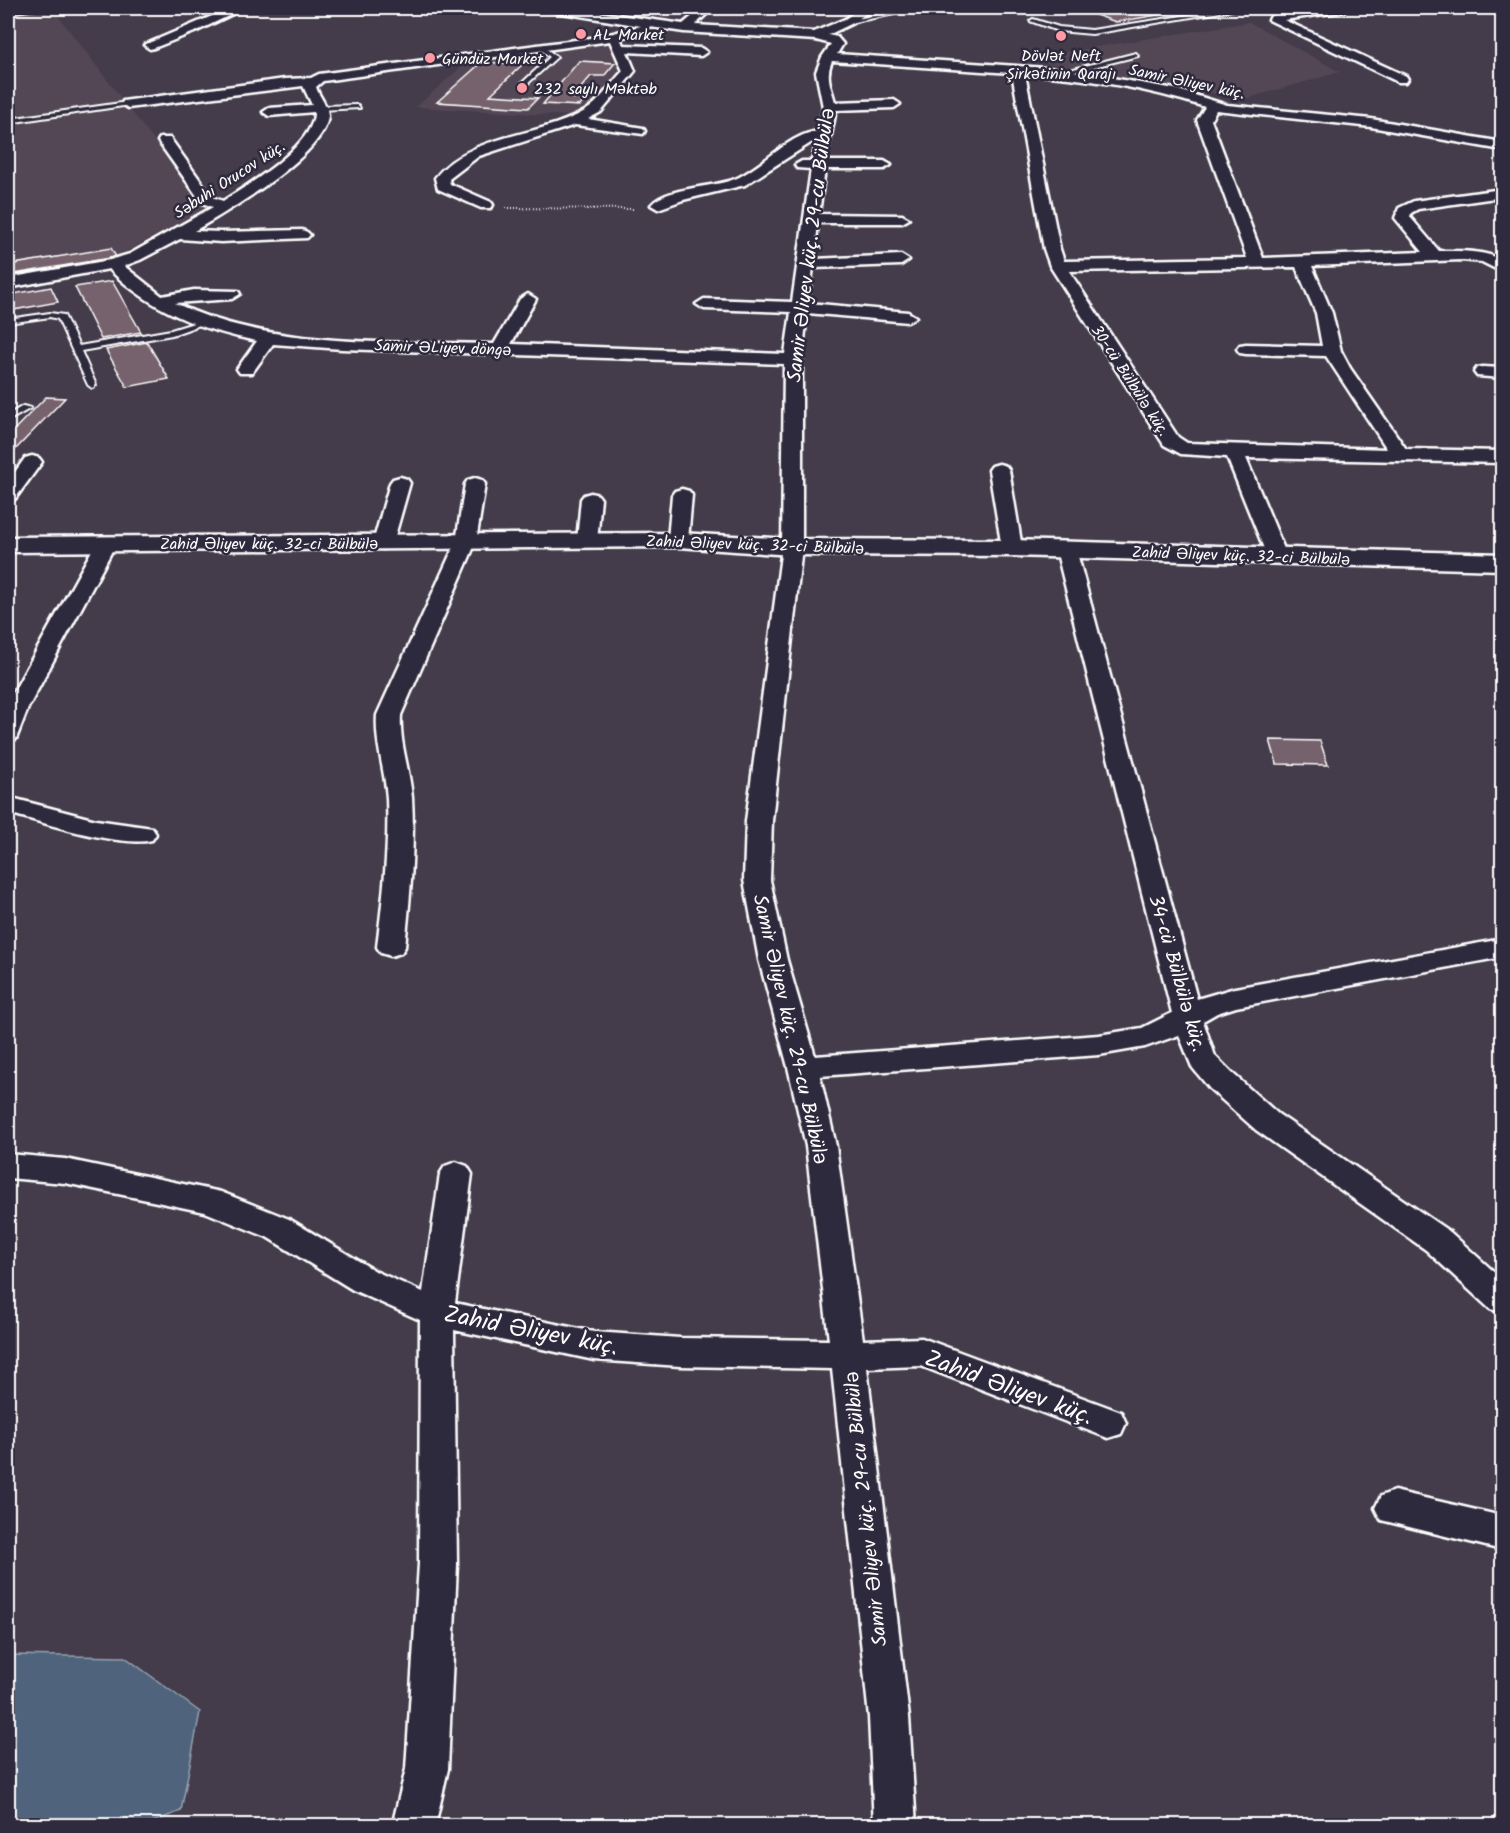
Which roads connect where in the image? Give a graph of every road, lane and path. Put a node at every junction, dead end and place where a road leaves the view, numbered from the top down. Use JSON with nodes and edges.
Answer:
{"nodes":[{"id":1,"x":41,"y":8,"type":"edge"},
{"id":2,"x":239,"y":8,"type":"edge"},
{"id":3,"x":550,"y":8,"type":"edge"},
{"id":4,"x":708,"y":8,"type":"edge"},
{"id":5,"x":868,"y":8,"type":"edge"},
{"id":6,"x":922,"y":8,"type":"edge"},
{"id":7,"x":1242,"y":8,"type":"edge"},
{"id":8,"x":1344,"y":8,"type":"edge"},
{"id":9,"x":8,"y":11,"type":"edge"},
{"id":10,"x":849,"y":21,"type":"junction"},
{"id":11,"x":1033,"y":21,"type":"dead end"},
{"id":12,"x":654,"y":25,"type":"junction"},
{"id":13,"x":684,"y":29,"type":"junction"},
{"id":14,"x":616,"y":42,"type":"junction"},
{"id":15,"x":150,"y":45,"type":"dead end"},
{"id":16,"x":822,"y":46,"type":"junction"},
{"id":17,"x":542,"y":48,"type":"junction"},
{"id":18,"x":701,"y":52,"type":"dead end"},
{"id":19,"x":1136,"y":55,"type":"dead end"},
{"id":20,"x":1018,"y":71,"type":"junction"},
{"id":21,"x":1061,"y":73,"type":"junction"},
{"id":22,"x":1402,"y":79,"type":"dead end"},
{"id":23,"x":311,"y":82,"type":"junction"},
{"id":24,"x":524,"y":84,"type":"dead end"},
{"id":25,"x":894,"y":104,"type":"dead end"},
{"id":26,"x":128,"y":105,"type":"joint"},
{"id":27,"x":830,"y":106,"type":"junction"},
{"id":28,"x":1212,"y":106,"type":"junction"},
{"id":29,"x":358,"y":107,"type":"dead end"},
{"id":30,"x":320,"y":108,"type":"junction"},
{"id":31,"x":269,"y":112,"type":"dead end"},
{"id":32,"x":576,"y":121,"type":"junction"},
{"id":33,"x":8,"y":122,"type":"edge"},
{"id":34,"x":638,"y":131,"type":"dead end"},
{"id":35,"x":824,"y":136,"type":"junction"},
{"id":36,"x":165,"y":141,"type":"dead end"},
{"id":37,"x":1503,"y":146,"type":"edge"},
{"id":38,"x":771,"y":162,"type":"junction"},
{"id":39,"x":885,"y":165,"type":"dead end"},
{"id":40,"x":818,"y":166,"type":"junction"},
{"id":41,"x":1501,"y":193,"type":"dead end"},
{"id":42,"x":486,"y":205,"type":"joint"},
{"id":43,"x":658,"y":205,"type":"joint"},
{"id":44,"x":224,"y":206,"type":"junction"},
{"id":45,"x":813,"y":218,"type":"junction"},
{"id":46,"x":902,"y":219,"type":"dead end"},
{"id":47,"x":175,"y":234,"type":"junction"},
{"id":48,"x":302,"y":235,"type":"dead end"},
{"id":49,"x":1435,"y":256,"type":"junction"},
{"id":50,"x":901,"y":260,"type":"dead end"},
{"id":51,"x":1302,"y":262,"type":"junction"},
{"id":52,"x":1257,"y":263,"type":"junction"},
{"id":53,"x":113,"y":264,"type":"junction"},
{"id":54,"x":807,"y":264,"type":"junction"},
{"id":55,"x":1058,"y":266,"type":"junction"},
{"id":56,"x":1503,"y":267,"type":"edge"},
{"id":57,"x":8,"y":283,"type":"edge"},
{"id":58,"x":232,"y":294,"type":"dead end"},
{"id":59,"x":528,"y":299,"type":"dead end"},
{"id":60,"x":157,"y":302,"type":"junction"},
{"id":61,"x":704,"y":304,"type":"dead end"},
{"id":62,"x":801,"y":307,"type":"junction"},
{"id":63,"x":908,"y":317,"type":"dead end"},
{"id":64,"x":8,"y":321,"type":"edge"},
{"id":65,"x":207,"y":321,"type":"junction"},
{"id":66,"x":268,"y":338,"type":"junction"},
{"id":67,"x":77,"y":349,"type":"junction"},
{"id":68,"x":500,"y":349,"type":"junction"},
{"id":69,"x":1246,"y":350,"type":"dead end"},
{"id":70,"x":1332,"y":351,"type":"junction"},
{"id":71,"x":793,"y":359,"type":"junction"},
{"id":72,"x":246,"y":369,"type":"dead end"},
{"id":73,"x":1483,"y":372,"type":"dead end"},
{"id":74,"x":1503,"y":373,"type":"edge"},
{"id":75,"x":92,"y":385,"type":"dead end"},
{"id":76,"x":26,"y":408,"type":"dead end"},
{"id":77,"x":8,"y":418,"type":"edge"},
{"id":78,"x":1234,"y":451,"type":"junction"},
{"id":79,"x":1400,"y":454,"type":"junction"},
{"id":80,"x":1503,"y":457,"type":"edge"},
{"id":81,"x":32,"y":462,"type":"dead end"},
{"id":82,"x":999,"y":470,"type":"dead end"},
{"id":83,"x":400,"y":483,"type":"dead end"},
{"id":84,"x":475,"y":484,"type":"dead end"},
{"id":85,"x":8,"y":495,"type":"edge"},
{"id":86,"x":682,"y":495,"type":"dead end"},
{"id":87,"x":591,"y":500,"type":"dead end"},
{"id":88,"x":678,"y":540,"type":"junction"},
{"id":89,"x":586,"y":541,"type":"junction"},
{"id":90,"x":466,"y":542,"type":"junction"},
{"id":91,"x":383,"y":543,"type":"junction"},
{"id":92,"x":105,"y":544,"type":"junction"},
{"id":93,"x":8,"y":545,"type":"edge"},
{"id":94,"x":792,"y":547,"type":"junction"},
{"id":95,"x":1012,"y":548,"type":"junction"},
{"id":96,"x":1066,"y":549,"type":"junction"},
{"id":97,"x":1277,"y":556,"type":"junction"},
{"id":98,"x":1503,"y":562,"type":"edge"},
{"id":99,"x":8,"y":734,"type":"edge"},
{"id":100,"x":8,"y":805,"type":"edge"},
{"id":101,"x":143,"y":834,"type":"dead end"},
{"id":102,"x":391,"y":947,"type":"dead end"},
{"id":103,"x":1503,"y":948,"type":"edge"},
{"id":104,"x":1187,"y":1017,"type":"junction"},
{"id":105,"x":803,"y":1067,"type":"junction"},
{"id":106,"x":8,"y":1166,"type":"edge"},
{"id":107,"x":456,"y":1173,"type":"dead end"},
{"id":108,"x":1503,"y":1299,"type":"edge"},
{"id":109,"x":437,"y":1313,"type":"junction"},
{"id":110,"x":848,"y":1355,"type":"junction"},
{"id":111,"x":1108,"y":1423,"type":"dead end"},
{"id":112,"x":1394,"y":1508,"type":"dead end"},
{"id":113,"x":1503,"y":1533,"type":"edge"},
{"id":114,"x":413,"y":1826,"type":"edge"},
{"id":115,"x":895,"y":1826,"type":"edge"}],
"edges":[{"from":1,"to":9,"type":"lane"},
{"from":2,"to":15,"type":"street"},
{"from":3,"to":12,"type":"street","name":"Samir Əliyev küç."},
{"from":4,"to":13,"type":"street"},
{"from":5,"to":10,"type":"street"},
{"from":6,"to":10,"type":"lane"},
{"from":7,"to":11,"type":"lane"},
{"from":8,"to":22,"type":"street"},
{"from":10,"to":16,"type":"street"},
{"from":12,"to":13,"type":"street","name":"Samir Əliyev küç."},
{"from":12,"to":14,"type":"street"},
{"from":13,"to":16,"type":"street","name":"Samir Əliyev küç."},
{"from":14,"to":17,"type":"street"},
{"from":14,"to":18,"type":"street"},
{"from":14,"to":32,"type":"street"},
{"from":16,"to":20,"type":"street","name":"Samir Əliyev küç."},
{"from":16,"to":27,"type":"street","name":"Samir Əliyev küç. 29-cu Bülbülə"},
{"from":17,"to":23,"type":"street"},
{"from":17,"to":24,"type":"lane"},
{"from":19,"to":21,"type":"lane"},
{"from":20,"to":21,"type":"street","name":"Samir Əliyev küç."},
{"from":20,"to":55,"type":"street","name":"30-cü Bülbülə küç."},
{"from":21,"to":28,"type":"street","name":"Samir Əliyev küç."},
{"from":23,"to":26,"type":"street"},
{"from":23,"to":30,"type":"street"},
{"from":25,"to":27,"type":"street"},
{"from":26,"to":33,"type":"lane"},
{"from":27,"to":35,"type":"street","name":"Samir Əliyev küç. 29-cu Bülbülə"},
{"from":28,"to":37,"type":"street","name":"Samir Əliyev küç."},
{"from":28,"to":52,"type":"street"},
{"from":29,"to":30,"type":"lane"},
{"from":30,"to":31,"type":"street"},
{"from":30,"to":44,"type":"street","name":"Səbuhi Orucov küç."},
{"from":32,"to":34,"type":"street"},
{"from":32,"to":42,"type":"street"},
{"from":35,"to":38,"type":"street"},
{"from":35,"to":40,"type":"street","name":"Samir Əliyev küç. 29-cu Bülbülə"},
{"from":36,"to":44,"type":"street"},
{"from":38,"to":40,"type":"street"},
{"from":38,"to":43,"type":"street"},
{"from":39,"to":40,"type":"street"},
{"from":40,"to":45,"type":"street","name":"Samir Əliyev küç. 29-cu Bülbülə"},
{"from":41,"to":49,"type":"street"},
{"from":42,"to":43,"type":"path"},
{"from":44,"to":47,"type":"street","name":"Səbuhi Orucov küç."},
{"from":45,"to":46,"type":"street"},
{"from":45,"to":54,"type":"street","name":"Samir Əliyev küç. 29-cu Bülbülə"},
{"from":47,"to":48,"type":"street"},
{"from":47,"to":53,"type":"street","name":"Səbuhi Orucov küç."},
{"from":49,"to":51,"type":"street"},
{"from":49,"to":56,"type":"street"},
{"from":50,"to":54,"type":"street"},
{"from":51,"to":52,"type":"street"},
{"from":51,"to":70,"type":"street"},
{"from":52,"to":55,"type":"street"},
{"from":53,"to":57,"type":"street","name":"Səbuhi Orucov küç."},
{"from":53,"to":60,"type":"street","name":"Samir ƏLiyev döngə"},
{"from":54,"to":62,"type":"street","name":"Samir Əliyev küç. 29-cu Bülbülə"},
{"from":55,"to":78,"type":"street","name":"30-cü Bülbülə küç."},
{"from":58,"to":60,"type":"street"},
{"from":59,"to":68,"type":"street"},
{"from":60,"to":65,"type":"street","name":"Samir ƏLiyev döngə"},
{"from":61,"to":62,"type":"street"},
{"from":62,"to":63,"type":"street"},
{"from":62,"to":71,"type":"street","name":"Samir Əliyev küç. 29-cu Bülbülə"},
{"from":64,"to":67,"type":"lane"},
{"from":65,"to":66,"type":"street","name":"Samir ƏLiyev döngə"},
{"from":65,"to":67,"type":"lane"},
{"from":66,"to":68,"type":"street","name":"Samir ƏLiyev döngə"},
{"from":66,"to":72,"type":"street"},
{"from":67,"to":75,"type":"lane"},
{"from":68,"to":71,"type":"street","name":"Samir ƏLiyev döngə"},
{"from":69,"to":70,"type":"street"},
{"from":70,"to":79,"type":"street"},
{"from":71,"to":94,"type":"street","name":"Samir Əliyev küç. 29-cu Bülbülə"},
{"from":73,"to":74,"type":"street"},
{"from":76,"to":77,"type":"lane"},
{"from":78,"to":79,"type":"street","name":"30-cü Bülbülə küç."},
{"from":78,"to":97,"type":"street"},
{"from":79,"to":80,"type":"street","name":"30-cü Bülbülə küç."},
{"from":81,"to":85,"type":"street"},
{"from":82,"to":95,"type":"street"},
{"from":83,"to":91,"type":"street"},
{"from":84,"to":90,"type":"street"},
{"from":86,"to":88,"type":"street"},
{"from":87,"to":89,"type":"street"},
{"from":88,"to":89,"type":"street","name":"Zahid Əliyev küç. 32-ci Bülbülə"},
{"from":88,"to":94,"type":"street","name":"Zahid Əliyev küç. 32-ci Bülbülə"},
{"from":89,"to":90,"type":"street","name":"Zahid Əliyev küç. 32-ci Bülbülə"},
{"from":90,"to":91,"type":"street","name":"Zahid Əliyev küç. 32-ci Bülbülə"},
{"from":90,"to":102,"type":"street"},
{"from":91,"to":92,"type":"street","name":"Zahid Əliyev küç. 32-ci Bülbülə"},
{"from":92,"to":93,"type":"street","name":"Zahid Əliyev küç. 32-ci Bülbülə"},
{"from":92,"to":99,"type":"street"},
{"from":94,"to":95,"type":"street","name":"Zahid Əliyev küç. 32-ci Bülbülə"},
{"from":94,"to":105,"type":"street","name":"Samir Əliyev küç. 29-cu Bülbülə"},
{"from":95,"to":96,"type":"street","name":"Zahid Əliyev küç. 32-ci Bülbülə"},
{"from":96,"to":97,"type":"street","name":"Zahid Əliyev küç. 32-ci Bülbülə"},
{"from":96,"to":104,"type":"street","name":"34-cü Bülbülə küç."},
{"from":97,"to":98,"type":"street","name":"Zahid Əliyev küç. 32-ci Bülbülə"},
{"from":100,"to":101,"type":"street"},
{"from":103,"to":104,"type":"street"},
{"from":104,"to":105,"type":"street"},
{"from":104,"to":108,"type":"street","name":"34-cü Bülbülə küç."},
{"from":105,"to":110,"type":"street","name":"Samir Əliyev küç. 29-cu Bülbülə"},
{"from":106,"to":109,"type":"street","name":"Zahid Əliyev küç."},
{"from":107,"to":109,"type":"street"},
{"from":109,"to":110,"type":"street","name":"Zahid Əliyev küç."},
{"from":109,"to":114,"type":"street"},
{"from":110,"to":111,"type":"street","name":"Zahid Əliyev küç."},
{"from":110,"to":115,"type":"street","name":"Samir Əliyev küç. 29-cu Bülbülə"},
{"from":112,"to":113,"type":"street"}]}
